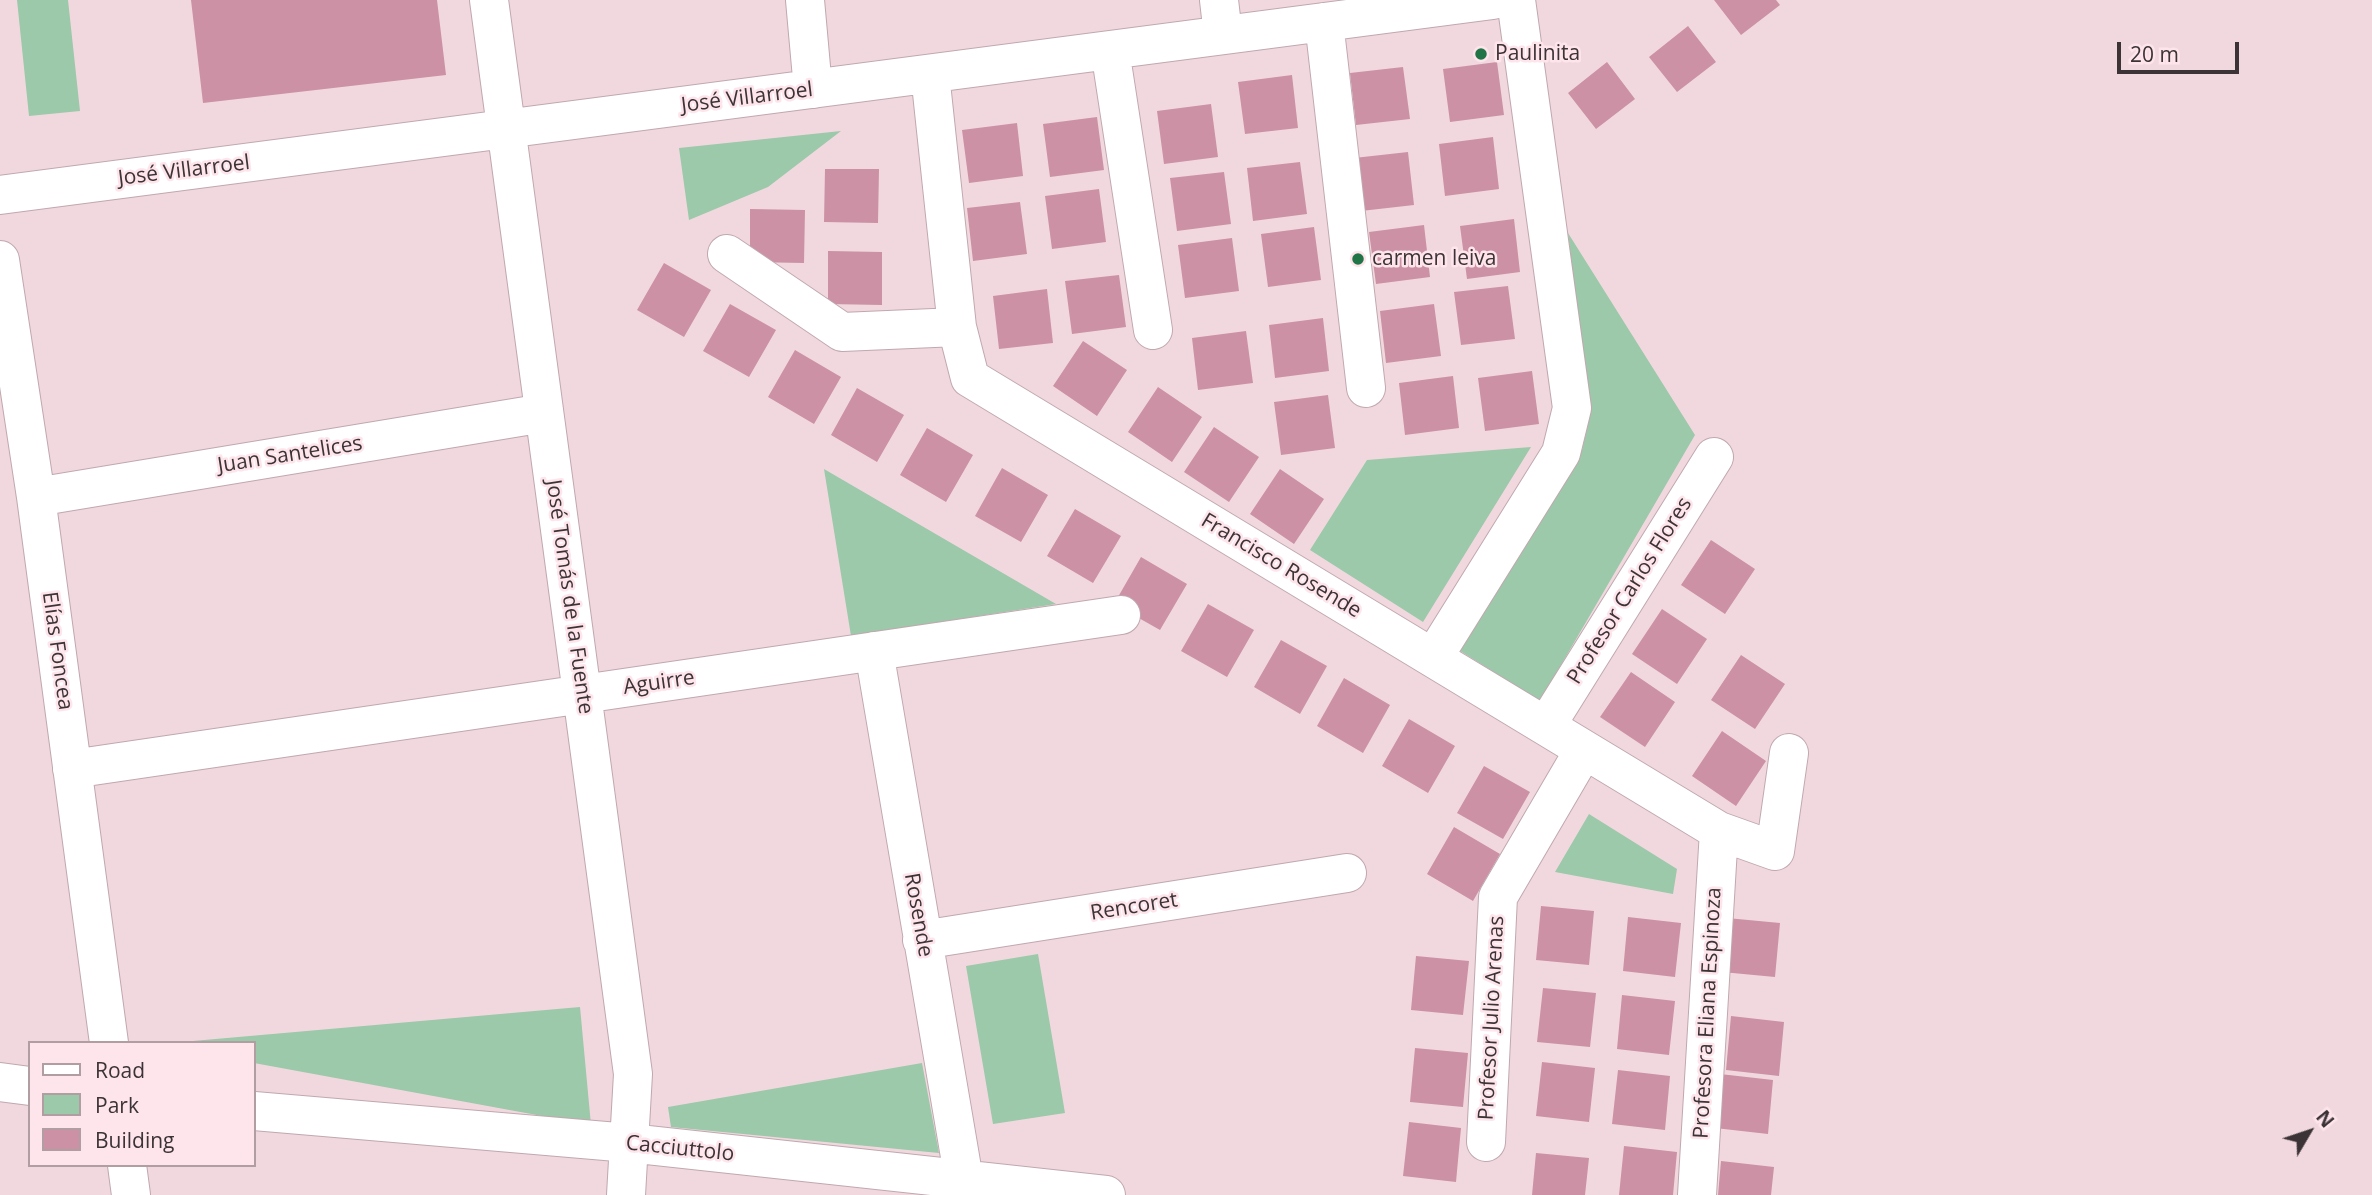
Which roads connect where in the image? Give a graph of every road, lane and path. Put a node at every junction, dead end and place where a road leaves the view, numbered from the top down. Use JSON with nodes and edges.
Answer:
{"nodes":[{"id":1,"x":489,"y":0,"type":"edge"},
{"id":2,"x":805,"y":0,"type":"edge"},
{"id":3,"x":1493,"y":0,"type":"edge"},
{"id":4,"x":1516,"y":0,"type":"edge"},
{"id":5,"x":1221,"y":18,"type":"edge"},
{"id":6,"x":1324,"y":22,"type":"junction"},
{"id":7,"x":1110,"y":50,"type":"junction"},
{"id":8,"x":930,"y":74,"type":"junction"},
{"id":9,"x":813,"y":89,"type":"junction"},
{"id":10,"x":506,"y":129,"type":"junction"},
{"id":11,"x":0,"y":195,"type":"edge"},
{"id":12,"x":727,"y":254,"type":"dead end"},
{"id":13,"x":0,"y":260,"type":"edge"},
{"id":14,"x":957,"y":327,"type":"junction"},
{"id":15,"x":1153,"y":330,"type":"dead end"},
{"id":16,"x":1366,"y":388,"type":"dead end"},
{"id":17,"x":544,"y":413,"type":"junction"},
{"id":18,"x":1714,"y":457,"type":"dead end"},
{"id":19,"x":36,"y":497,"type":"junction"},
{"id":20,"x":1121,"y":615,"type":"dead end"},
{"id":21,"x":874,"y":651,"type":"junction"},
{"id":22,"x":1433,"y":658,"type":"junction"},
{"id":23,"x":582,"y":694,"type":"junction"},
{"id":24,"x":1546,"y":726,"type":"junction"},
{"id":25,"x":1584,"y":750,"type":"junction"},
{"id":26,"x":1789,"y":753,"type":"dead end"},
{"id":27,"x":72,"y":769,"type":"junction"},
{"id":28,"x":1719,"y":831,"type":"junction"},
{"id":29,"x":1347,"y":873,"type":"dead end"},
{"id":30,"x":922,"y":940,"type":"junction"},
{"id":31,"x":109,"y":1041,"type":"edge"},
{"id":32,"x":0,"y":1082,"type":"edge"},
{"id":33,"x":28,"y":1086,"type":"edge"},
{"id":34,"x":256,"y":1111,"type":"edge"},
{"id":35,"x":1486,"y":1142,"type":"dead end"},
{"id":36,"x":629,"y":1143,"type":"junction"},
{"id":37,"x":127,"y":1167,"type":"edge"},
{"id":38,"x":964,"y":1180,"type":"junction"},
{"id":39,"x":131,"y":1195,"type":"edge"},
{"id":40,"x":626,"y":1195,"type":"edge"},
{"id":41,"x":1106,"y":1195,"type":"edge"},
{"id":42,"x":1697,"y":1195,"type":"edge"}],
"edges":[{"from":1,"to":10,"type":"street","name":"José Tomás de la Fuente"},
{"from":2,"to":9,"type":"street"},
{"from":3,"to":6,"type":"street","name":"José Villarroel"},
{"from":4,"to":22,"type":"street"},
{"from":5,"to":6,"type":"street","name":"José Villarroel"},
{"from":5,"to":7,"type":"street","name":"José Villarroel"},
{"from":6,"to":16,"type":"street"},
{"from":7,"to":8,"type":"street","name":"José Villarroel"},
{"from":7,"to":15,"type":"street"},
{"from":8,"to":9,"type":"street","name":"José Villarroel"},
{"from":8,"to":14,"type":"street","name":"Francisco Rosende"},
{"from":9,"to":10,"type":"street","name":"José Villarroel"},
{"from":10,"to":11,"type":"street","name":"José Villarroel"},
{"from":10,"to":17,"type":"street","name":"José Tomás de la Fuente"},
{"from":12,"to":14,"type":"street"},
{"from":13,"to":19,"type":"street","name":"Elías Foncea"},
{"from":14,"to":22,"type":"street","name":"Francisco Rosende"},
{"from":17,"to":19,"type":"street","name":"Juan Santelices"},
{"from":17,"to":23,"type":"street","name":"José Tomás de la Fuente"},
{"from":18,"to":24,"type":"street","name":"Profesor Carlos Flores"},
{"from":19,"to":27,"type":"street","name":"Elías Foncea"},
{"from":20,"to":21,"type":"street","name":"Aguirre"},
{"from":21,"to":23,"type":"street","name":"Aguirre"},
{"from":21,"to":30,"type":"street","name":"Rosende"},
{"from":22,"to":24,"type":"street","name":"Francisco Rosende"},
{"from":23,"to":27,"type":"street","name":"Aguirre"},
{"from":23,"to":36,"type":"street","name":"José Tomás de la Fuente"},
{"from":24,"to":25,"type":"street","name":"Francisco Rosende"},
{"from":25,"to":28,"type":"street","name":"Francisco Rosende"},
{"from":25,"to":35,"type":"street","name":"Profesor Julio Arenas"},
{"from":26,"to":28,"type":"street","name":"Francisco Rosende"},
{"from":27,"to":31,"type":"street","name":"Elías Foncea"},
{"from":28,"to":42,"type":"street","name":"Profesora Eliana Espinoza"},
{"from":29,"to":30,"type":"street","name":"Rencoret"},
{"from":30,"to":38,"type":"street","name":"Rosende"},
{"from":32,"to":33,"type":"street"},
{"from":34,"to":36,"type":"street","name":"Cacciuttolo"},
{"from":36,"to":38,"type":"street","name":"Cacciuttolo"},
{"from":36,"to":40,"type":"street","name":"José Tomás de la Fuente"},
{"from":37,"to":39,"type":"street"},
{"from":38,"to":41,"type":"street","name":"Cacciuttolo"}]}
